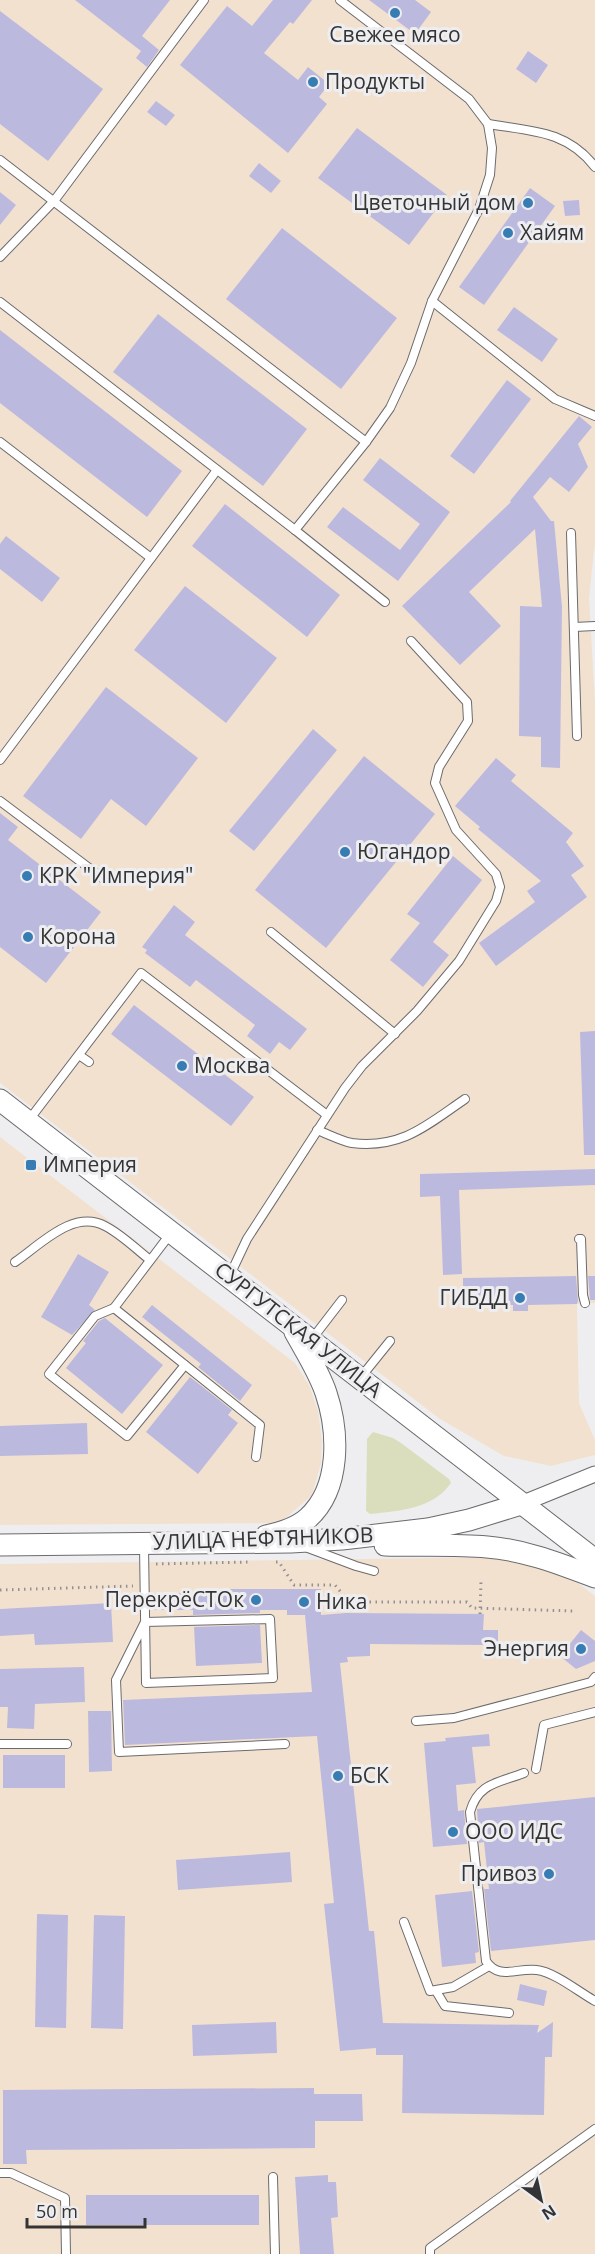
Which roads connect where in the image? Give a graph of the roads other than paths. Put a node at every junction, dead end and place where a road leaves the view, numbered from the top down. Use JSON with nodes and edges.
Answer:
{"nodes":[{"id":1,"x":204,"y":0,"type":"edge"},
{"id":2,"x":340,"y":0,"type":"edge"},
{"id":3,"x":488,"y":123,"type":"junction"},
{"id":4,"x":0,"y":160,"type":"edge"},
{"id":5,"x":595,"y":167,"type":"edge"},
{"id":6,"x":54,"y":201,"type":"junction"},
{"id":7,"x":0,"y":257,"type":"edge"},
{"id":8,"x":432,"y":301,"type":"junction"},
{"id":9,"x":0,"y":302,"type":"edge"},
{"id":10,"x":595,"y":416,"type":"edge"},
{"id":11,"x":0,"y":442,"type":"edge"},
{"id":12,"x":366,"y":442,"type":"junction"},
{"id":13,"x":217,"y":470,"type":"junction"},
{"id":14,"x":295,"y":530,"type":"junction"},
{"id":15,"x":571,"y":533,"type":"dead end"},
{"id":16,"x":151,"y":558,"type":"junction"},
{"id":17,"x":385,"y":603,"type":"dead end"},
{"id":18,"x":595,"y":626,"type":"edge"},
{"id":19,"x":574,"y":627,"type":"junction"},
{"id":20,"x":411,"y":641,"type":"dead end"},
{"id":21,"x":577,"y":736,"type":"dead end"},
{"id":22,"x":0,"y":760,"type":"edge"},
{"id":23,"x":0,"y":801,"type":"edge"},
{"id":24,"x":105,"y":880,"type":"dead end"},
{"id":25,"x":271,"y":932,"type":"dead end"},
{"id":26,"x":395,"y":1034,"type":"junction"},
{"id":27,"x":79,"y":1055,"type":"junction"},
{"id":28,"x":89,"y":1062,"type":"dead end"},
{"id":29,"x":465,"y":1099,"type":"dead end"},
{"id":30,"x":0,"y":1100,"type":"edge"},
{"id":31,"x":327,"y":1115,"type":"junction"},
{"id":32,"x":28,"y":1122,"type":"junction"},
{"id":33,"x":317,"y":1130,"type":"junction"},
{"id":34,"x":171,"y":1232,"type":"junction"},
{"id":35,"x":579,"y":1239,"type":"dead end"},
{"id":36,"x":150,"y":1260,"type":"junction"},
{"id":37,"x":15,"y":1262,"type":"dead end"},
{"id":38,"x":229,"y":1276,"type":"junction"},
{"id":39,"x":342,"y":1300,"type":"dead end"},
{"id":40,"x":585,"y":1303,"type":"dead end"},
{"id":41,"x":114,"y":1308,"type":"junction"},
{"id":42,"x":290,"y":1323,"type":"junction"},
{"id":43,"x":311,"y":1340,"type":"junction"},
{"id":44,"x":390,"y":1341,"type":"dead end"},
{"id":45,"x":184,"y":1365,"type":"junction"},
{"id":46,"x":360,"y":1379,"type":"junction"},
{"id":47,"x":255,"y":1456,"type":"dead end"},
{"id":48,"x":595,"y":1474,"type":"edge"},
{"id":49,"x":522,"y":1504,"type":"junction"},
{"id":50,"x":241,"y":1542,"type":"junction"},
{"id":51,"x":291,"y":1542,"type":"junction"},
{"id":52,"x":0,"y":1545,"type":"edge"},
{"id":53,"x":144,"y":1553,"type":"junction"},
{"id":54,"x":595,"y":1560,"type":"edge"},
{"id":55,"x":375,"y":1570,"type":"dead end"},
{"id":56,"x":595,"y":1577,"type":"edge"},
{"id":57,"x":145,"y":1622,"type":"junction"},
{"id":58,"x":595,"y":1677,"type":"edge"},
{"id":59,"x":595,"y":1712,"type":"edge"},
{"id":60,"x":416,"y":1721,"type":"dead end"},
{"id":61,"x":0,"y":1744,"type":"edge"},
{"id":62,"x":67,"y":1744,"type":"dead end"},
{"id":63,"x":285,"y":1744,"type":"dead end"},
{"id":64,"x":536,"y":1769,"type":"dead end"},
{"id":65,"x":524,"y":1773,"type":"dead end"},
{"id":66,"x":404,"y":1922,"type":"dead end"},
{"id":67,"x":489,"y":1966,"type":"junction"},
{"id":68,"x":436,"y":1990,"type":"junction"},
{"id":69,"x":595,"y":2001,"type":"edge"},
{"id":70,"x":509,"y":2013,"type":"dead end"},
{"id":71,"x":595,"y":2129,"type":"edge"},
{"id":72,"x":0,"y":2173,"type":"edge"},
{"id":73,"x":273,"y":2177,"type":"dead end"},
{"id":74,"x":66,"y":2254,"type":"edge"},
{"id":75,"x":275,"y":2254,"type":"edge"},
{"id":76,"x":430,"y":2254,"type":"edge"}],
"edges":[{"from":1,"to":6,"type":"lane"},
{"from":2,"to":3,"type":"lane"},
{"from":3,"to":5,"type":"lane"},
{"from":3,"to":8,"type":"lane"},
{"from":4,"to":6,"type":"lane"},
{"from":6,"to":7,"type":"lane"},
{"from":6,"to":12,"type":"lane"},
{"from":8,"to":10,"type":"lane"},
{"from":8,"to":12,"type":"lane"},
{"from":9,"to":13,"type":"lane"},
{"from":11,"to":16,"type":"lane"},
{"from":12,"to":14,"type":"lane"},
{"from":13,"to":14,"type":"lane"},
{"from":13,"to":16,"type":"lane"},
{"from":14,"to":17,"type":"lane"},
{"from":15,"to":19,"type":"lane"},
{"from":16,"to":22,"type":"lane"},
{"from":18,"to":19,"type":"lane"},
{"from":19,"to":21,"type":"lane"},
{"from":20,"to":26,"type":"lane"},
{"from":23,"to":24,"type":"lane"},
{"from":25,"to":26,"type":"lane"},
{"from":26,"to":31,"type":"lane"},
{"from":27,"to":28,"type":"lane"},
{"from":27,"to":31,"type":"lane"},
{"from":27,"to":32,"type":"lane"},
{"from":29,"to":33,"type":"lane"},
{"from":30,"to":32,"type":"main road","name":"СУРГУТСКАЯ УЛИЦА"},
{"from":31,"to":33,"type":"lane"},
{"from":32,"to":34,"type":"main road","name":"СУРГУТСКАЯ УЛИЦА"},
{"from":33,"to":38,"type":"lane"},
{"from":34,"to":36,"type":"lane"},
{"from":34,"to":38,"type":"main road","name":"СУРГУТСКАЯ УЛИЦА"},
{"from":35,"to":40,"type":"lane"},
{"from":36,"to":37,"type":"lane"},
{"from":36,"to":41,"type":"lane"},
{"from":38,"to":42,"type":"main road","name":"СУРГУТСКАЯ УЛИЦА"},
{"from":39,"to":43,"type":"lane"},
{"from":41,"to":45,"type":"lane"},
{"from":41,"to":45,"type":"lane"},
{"from":42,"to":43,"type":"main road","name":"СУРГУТСКАЯ УЛИЦА"},
{"from":42,"to":50,"type":"main road"},
{"from":43,"to":46,"type":"main road","name":"СУРГУТСКАЯ УЛИЦА"},
{"from":44,"to":46,"type":"lane"},
{"from":45,"to":47,"type":"lane"},
{"from":46,"to":49,"type":"main road","name":"СУРГУТСКАЯ УЛИЦА"},
{"from":48,"to":49,"type":"street"},
{"from":49,"to":51,"type":"main road","name":"УЛИЦА НЕФТЯНИКОВ"},
{"from":49,"to":54,"type":"main road","name":"СУРГУТСКАЯ УЛИЦА"},
{"from":50,"to":51,"type":"main road","name":"УЛИЦА НЕФТЯНИКОВ"},
{"from":50,"to":53,"type":"main road","name":"УЛИЦА НЕФТЯНИКОВ"},
{"from":51,"to":55,"type":"lane"},
{"from":51,"to":56,"type":"main road"},
{"from":52,"to":53,"type":"main road","name":"УЛИЦА НЕФТЯНИКОВ"},
{"from":53,"to":57,"type":"lane"},
{"from":57,"to":57,"type":"lane"},
{"from":57,"to":63,"type":"lane"},
{"from":58,"to":60,"type":"lane"},
{"from":59,"to":64,"type":"lane"},
{"from":61,"to":62,"type":"lane"},
{"from":65,"to":67,"type":"lane"},
{"from":66,"to":68,"type":"lane"},
{"from":67,"to":68,"type":"lane"},
{"from":67,"to":69,"type":"lane"},
{"from":68,"to":70,"type":"lane"},
{"from":71,"to":76,"type":"lane"},
{"from":72,"to":74,"type":"lane"},
{"from":73,"to":75,"type":"lane"}]}
